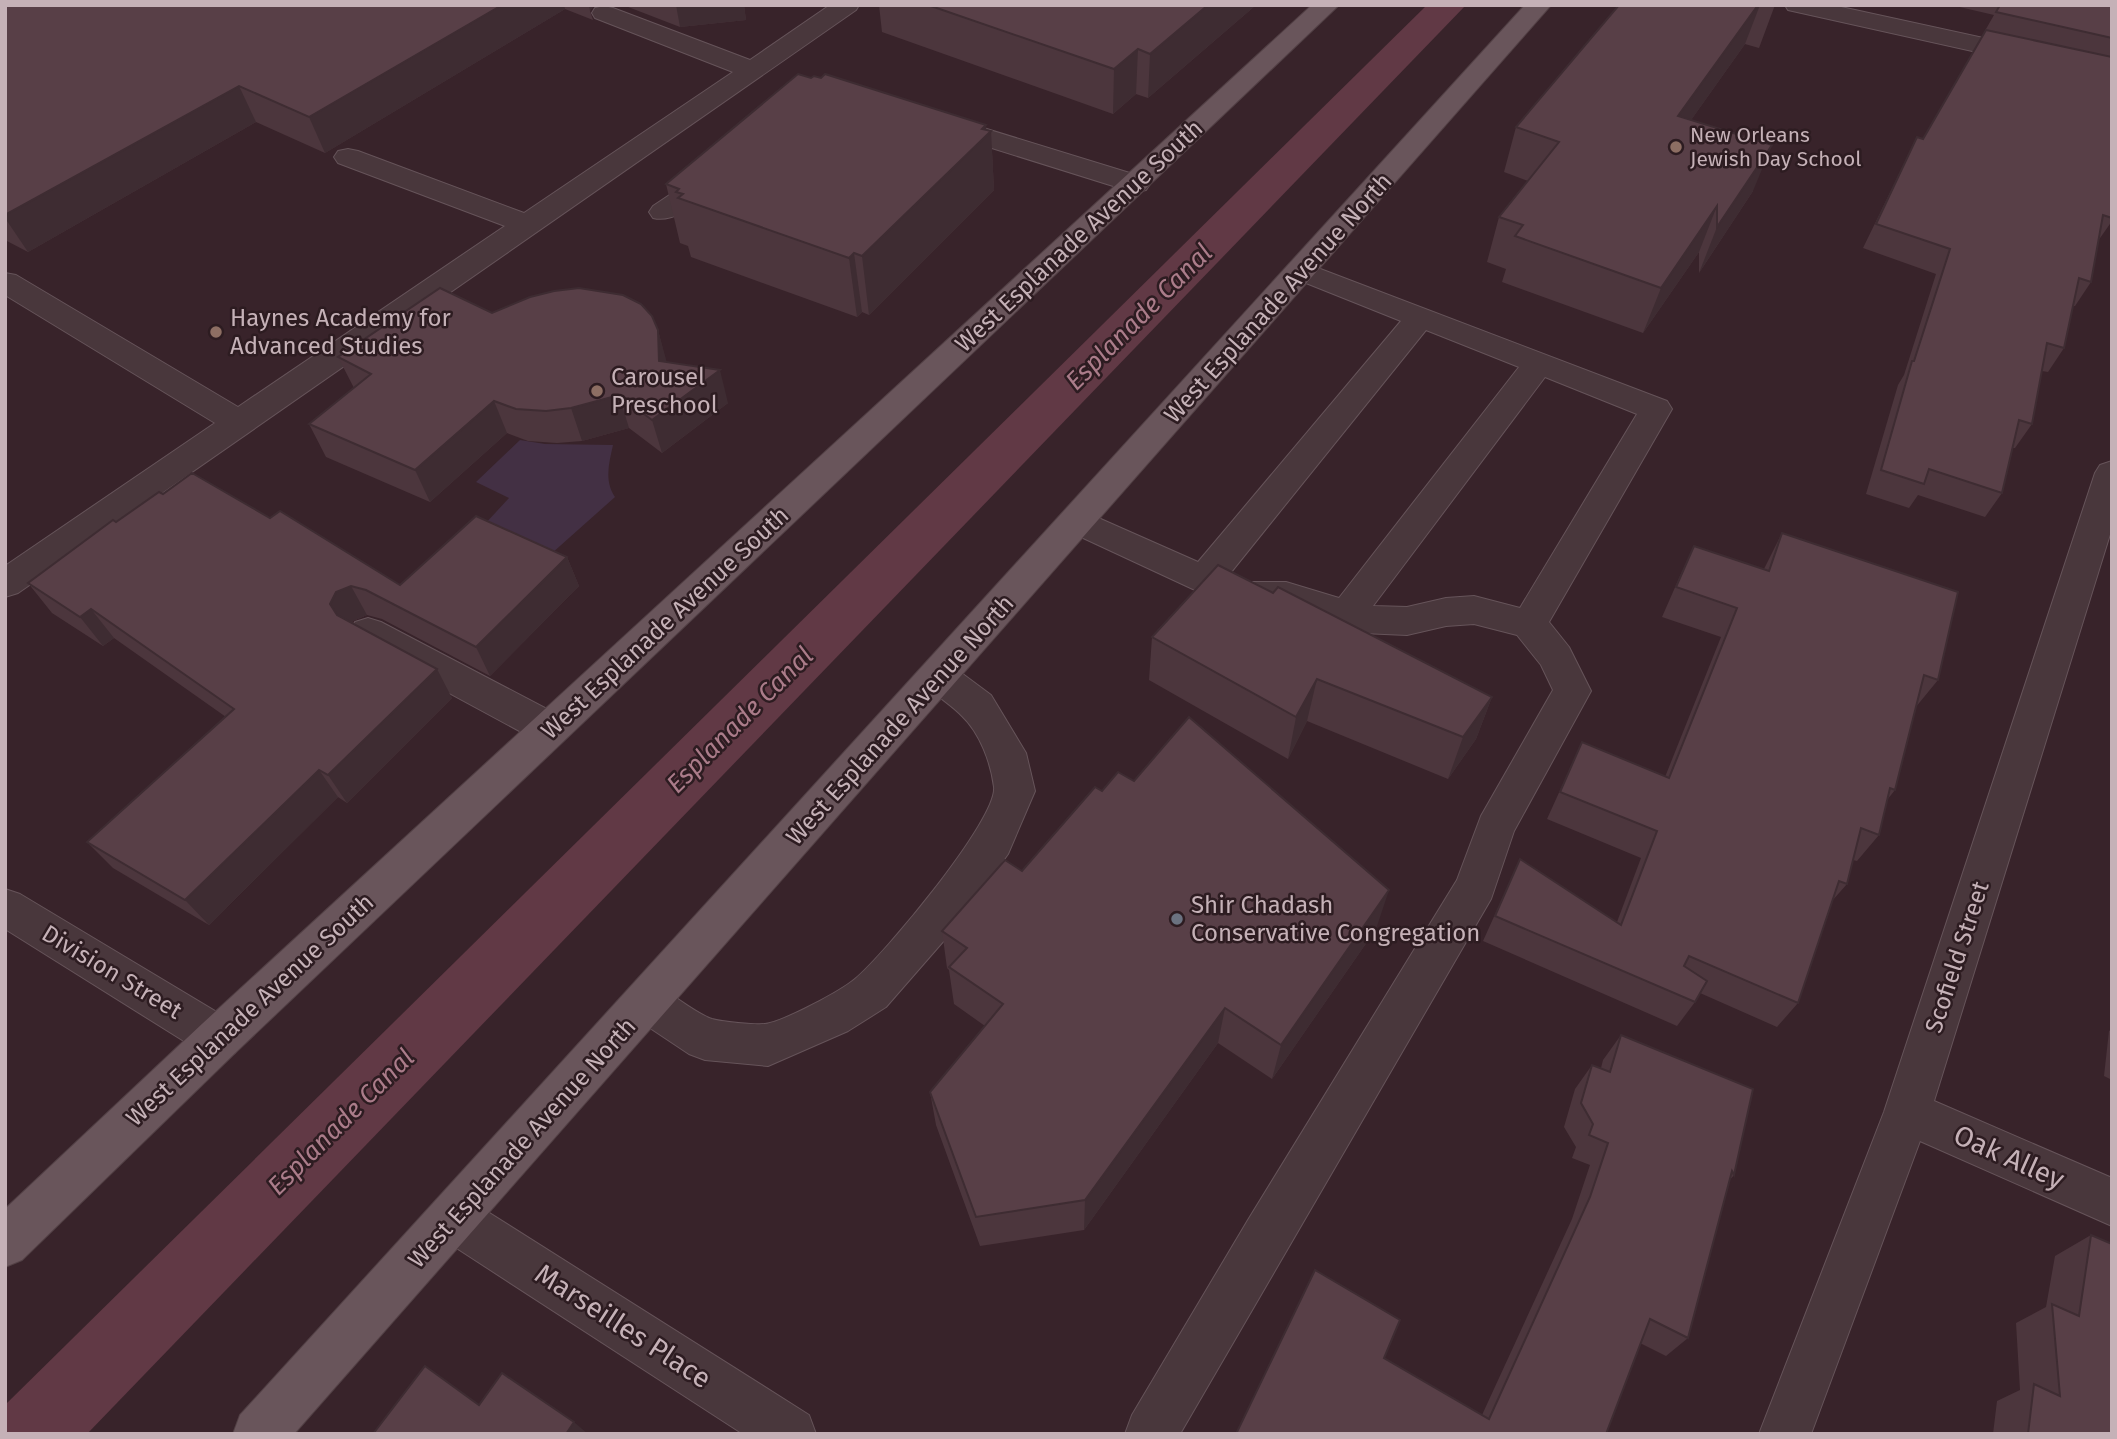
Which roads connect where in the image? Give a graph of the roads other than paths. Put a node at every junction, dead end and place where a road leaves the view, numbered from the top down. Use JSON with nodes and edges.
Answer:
{"nodes":[{"id":1,"x":847,"y":5,"type":"edge"},
{"id":2,"x":1327,"y":5,"type":"edge"},
{"id":3,"x":1539,"y":5,"type":"edge"},
{"id":4,"x":1797,"y":5,"type":"edge"},
{"id":5,"x":604,"y":13,"type":"dead end"},
{"id":6,"x":752,"y":70,"type":"junction"},
{"id":7,"x":2112,"y":74,"type":"edge"},
{"id":8,"x":916,"y":116,"type":"edge"},
{"id":9,"x":348,"y":157,"type":"dead end"},
{"id":10,"x":731,"y":167,"type":"edge"},
{"id":11,"x":1136,"y":184,"type":"junction"},
{"id":12,"x":663,"y":212,"type":"edge"},
{"id":13,"x":528,"y":225,"type":"junction"},
{"id":14,"x":1302,"y":271,"type":"junction"},
{"id":15,"x":5,"y":282,"type":"edge"},
{"id":16,"x":1421,"y":316,"type":"junction"},
{"id":17,"x":1539,"y":363,"type":"junction"},
{"id":18,"x":240,"y":423,"type":"junction"},
{"id":19,"x":2112,"y":474,"type":"edge"},
{"id":20,"x":1078,"y":521,"type":"junction"},
{"id":21,"x":1204,"y":580,"type":"junction"},
{"id":22,"x":5,"y":584,"type":"edge"},
{"id":23,"x":1347,"y":614,"type":"junction"},
{"id":24,"x":1529,"y":624,"type":"junction"},
{"id":25,"x":368,"y":632,"type":"edge"},
{"id":26,"x":939,"y":676,"type":"junction"},
{"id":27,"x":550,"y":729,"type":"junction"},
{"id":28,"x":5,"y":907,"type":"edge"},
{"id":29,"x":648,"y":1002,"type":"junction"},
{"id":30,"x":219,"y":1038,"type":"junction"},
{"id":31,"x":1907,"y":1112,"type":"junction"},
{"id":32,"x":2112,"y":1202,"type":"edge"},
{"id":33,"x":455,"y":1219,"type":"junction"},
{"id":34,"x":5,"y":1243,"type":"edge"},
{"id":35,"x":259,"y":1434,"type":"edge"},
{"id":36,"x":790,"y":1434,"type":"edge"},
{"id":37,"x":1152,"y":1434,"type":"edge"},
{"id":38,"x":1785,"y":1434,"type":"edge"}],
"edges":[{"from":1,"to":6,"type":"street"},
{"from":2,"to":11,"type":"main road","name":"West Esplanade Avenue South"},
{"from":3,"to":14,"type":"main road","name":"West Esplanade Avenue North"},
{"from":4,"to":7,"type":"street"},
{"from":5,"to":6,"type":"street"},
{"from":6,"to":13,"type":"street"},
{"from":8,"to":11,"type":"street"},
{"from":9,"to":13,"type":"street"},
{"from":10,"to":12,"type":"street"},
{"from":11,"to":27,"type":"main road","name":"West Esplanade Avenue South"},
{"from":13,"to":18,"type":"street"},
{"from":14,"to":16,"type":"street"},
{"from":14,"to":20,"type":"main road","name":"West Esplanade Avenue North"},
{"from":15,"to":18,"type":"street"},
{"from":16,"to":17,"type":"street"},
{"from":16,"to":21,"type":"street"},
{"from":17,"to":23,"type":"street"},
{"from":17,"to":24,"type":"street"},
{"from":18,"to":22,"type":"street"},
{"from":19,"to":31,"type":"street","name":"Scofield Street"},
{"from":20,"to":21,"type":"street"},
{"from":20,"to":26,"type":"main road","name":"West Esplanade Avenue North"},
{"from":21,"to":23,"type":"street"},
{"from":23,"to":24,"type":"street"},
{"from":24,"to":37,"type":"street"},
{"from":25,"to":27,"type":"street"},
{"from":26,"to":29,"type":"main road","name":"West Esplanade Avenue North"},
{"from":26,"to":29,"type":"street"},
{"from":27,"to":30,"type":"main road","name":"West Esplanade Avenue South"},
{"from":28,"to":30,"type":"street","name":"Division Street"},
{"from":29,"to":33,"type":"main road","name":"West Esplanade Avenue North"},
{"from":30,"to":34,"type":"main road","name":"West Esplanade Avenue South"},
{"from":31,"to":32,"type":"street","name":"Oak Alley"},
{"from":31,"to":38,"type":"street","name":"Scofield Street"},
{"from":33,"to":35,"type":"main road","name":"West Esplanade Avenue North"},
{"from":33,"to":36,"type":"street","name":"Marseilles Place"}]}
